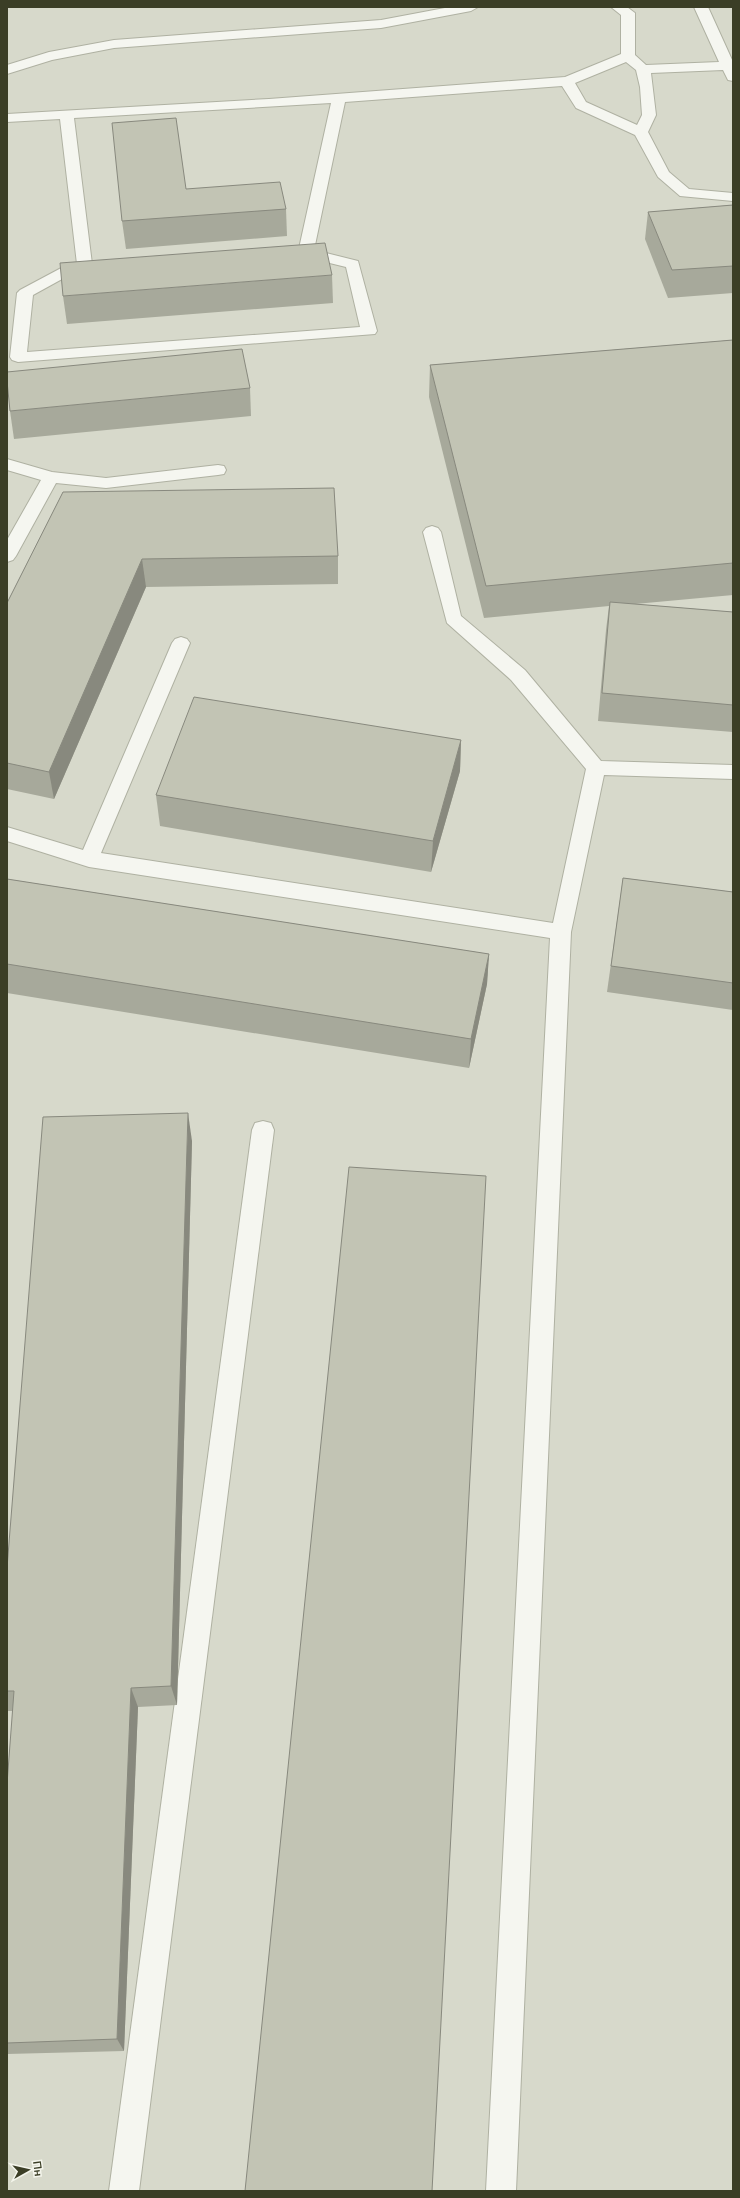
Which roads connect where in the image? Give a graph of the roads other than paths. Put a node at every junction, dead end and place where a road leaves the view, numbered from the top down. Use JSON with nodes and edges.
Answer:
{"nodes":[{"id":1,"x":471,"y":7,"type":"edge"},
{"id":2,"x":618,"y":7,"type":"edge"},
{"id":3,"x":701,"y":7,"type":"edge"},
{"id":4,"x":628,"y":56,"type":"junction"},
{"id":5,"x":643,"y":69,"type":"junction"},
{"id":6,"x":7,"y":70,"type":"edge"},
{"id":7,"x":731,"y":70,"type":"edge"},
{"id":8,"x":567,"y":81,"type":"junction"},
{"id":9,"x":340,"y":98,"type":"junction"},
{"id":10,"x":67,"y":115,"type":"junction"},
{"id":11,"x":7,"y":118,"type":"edge"},
{"id":12,"x":642,"y":132,"type":"junction"},
{"id":13,"x":733,"y":197,"type":"edge"},
{"id":14,"x":306,"y":253,"type":"junction"},
{"id":15,"x":290,"y":254,"type":"edge"},
{"id":16,"x":101,"y":267,"type":"edge"},
{"id":17,"x":85,"y":268,"type":"junction"},
{"id":18,"x":13,"y":347,"type":"edge"},
{"id":19,"x":7,"y":464,"type":"edge"},
{"id":20,"x":218,"y":470,"type":"dead end"},
{"id":21,"x":51,"y":477,"type":"junction"},
{"id":22,"x":432,"y":532,"type":"dead end"},
{"id":23,"x":7,"y":556,"type":"edge"},
{"id":24,"x":181,"y":643,"type":"dead end"},
{"id":25,"x":596,"y":768,"type":"junction"},
{"id":26,"x":733,"y":772,"type":"edge"},
{"id":27,"x":7,"y":834,"type":"edge"},
{"id":28,"x":89,"y":859,"type":"junction"},
{"id":29,"x":561,"y":932,"type":"junction"},
{"id":30,"x":263,"y":1130,"type":"dead end"},
{"id":31,"x":124,"y":2191,"type":"edge"},
{"id":32,"x":501,"y":2191,"type":"edge"}],
"edges":[{"from":1,"to":6,"type":"lane"},
{"from":2,"to":4,"type":"lane"},
{"from":3,"to":7,"type":"lane"},
{"from":4,"to":5,"type":"lane"},
{"from":4,"to":8,"type":"lane"},
{"from":5,"to":7,"type":"lane"},
{"from":5,"to":12,"type":"lane"},
{"from":8,"to":9,"type":"lane"},
{"from":8,"to":12,"type":"lane"},
{"from":9,"to":10,"type":"lane"},
{"from":9,"to":14,"type":"lane"},
{"from":10,"to":11,"type":"lane"},
{"from":10,"to":17,"type":"lane"},
{"from":12,"to":13,"type":"lane"},
{"from":14,"to":15,"type":"lane"},
{"from":14,"to":18,"type":"lane"},
{"from":16,"to":17,"type":"lane"},
{"from":17,"to":18,"type":"lane"},
{"from":19,"to":21,"type":"lane"},
{"from":20,"to":21,"type":"lane"},
{"from":21,"to":23,"type":"lane"},
{"from":22,"to":25,"type":"lane"},
{"from":24,"to":28,"type":"lane"},
{"from":25,"to":26,"type":"lane"},
{"from":25,"to":29,"type":"lane"},
{"from":27,"to":28,"type":"lane"},
{"from":28,"to":29,"type":"lane"},
{"from":29,"to":32,"type":"lane"},
{"from":30,"to":31,"type":"lane"}]}
